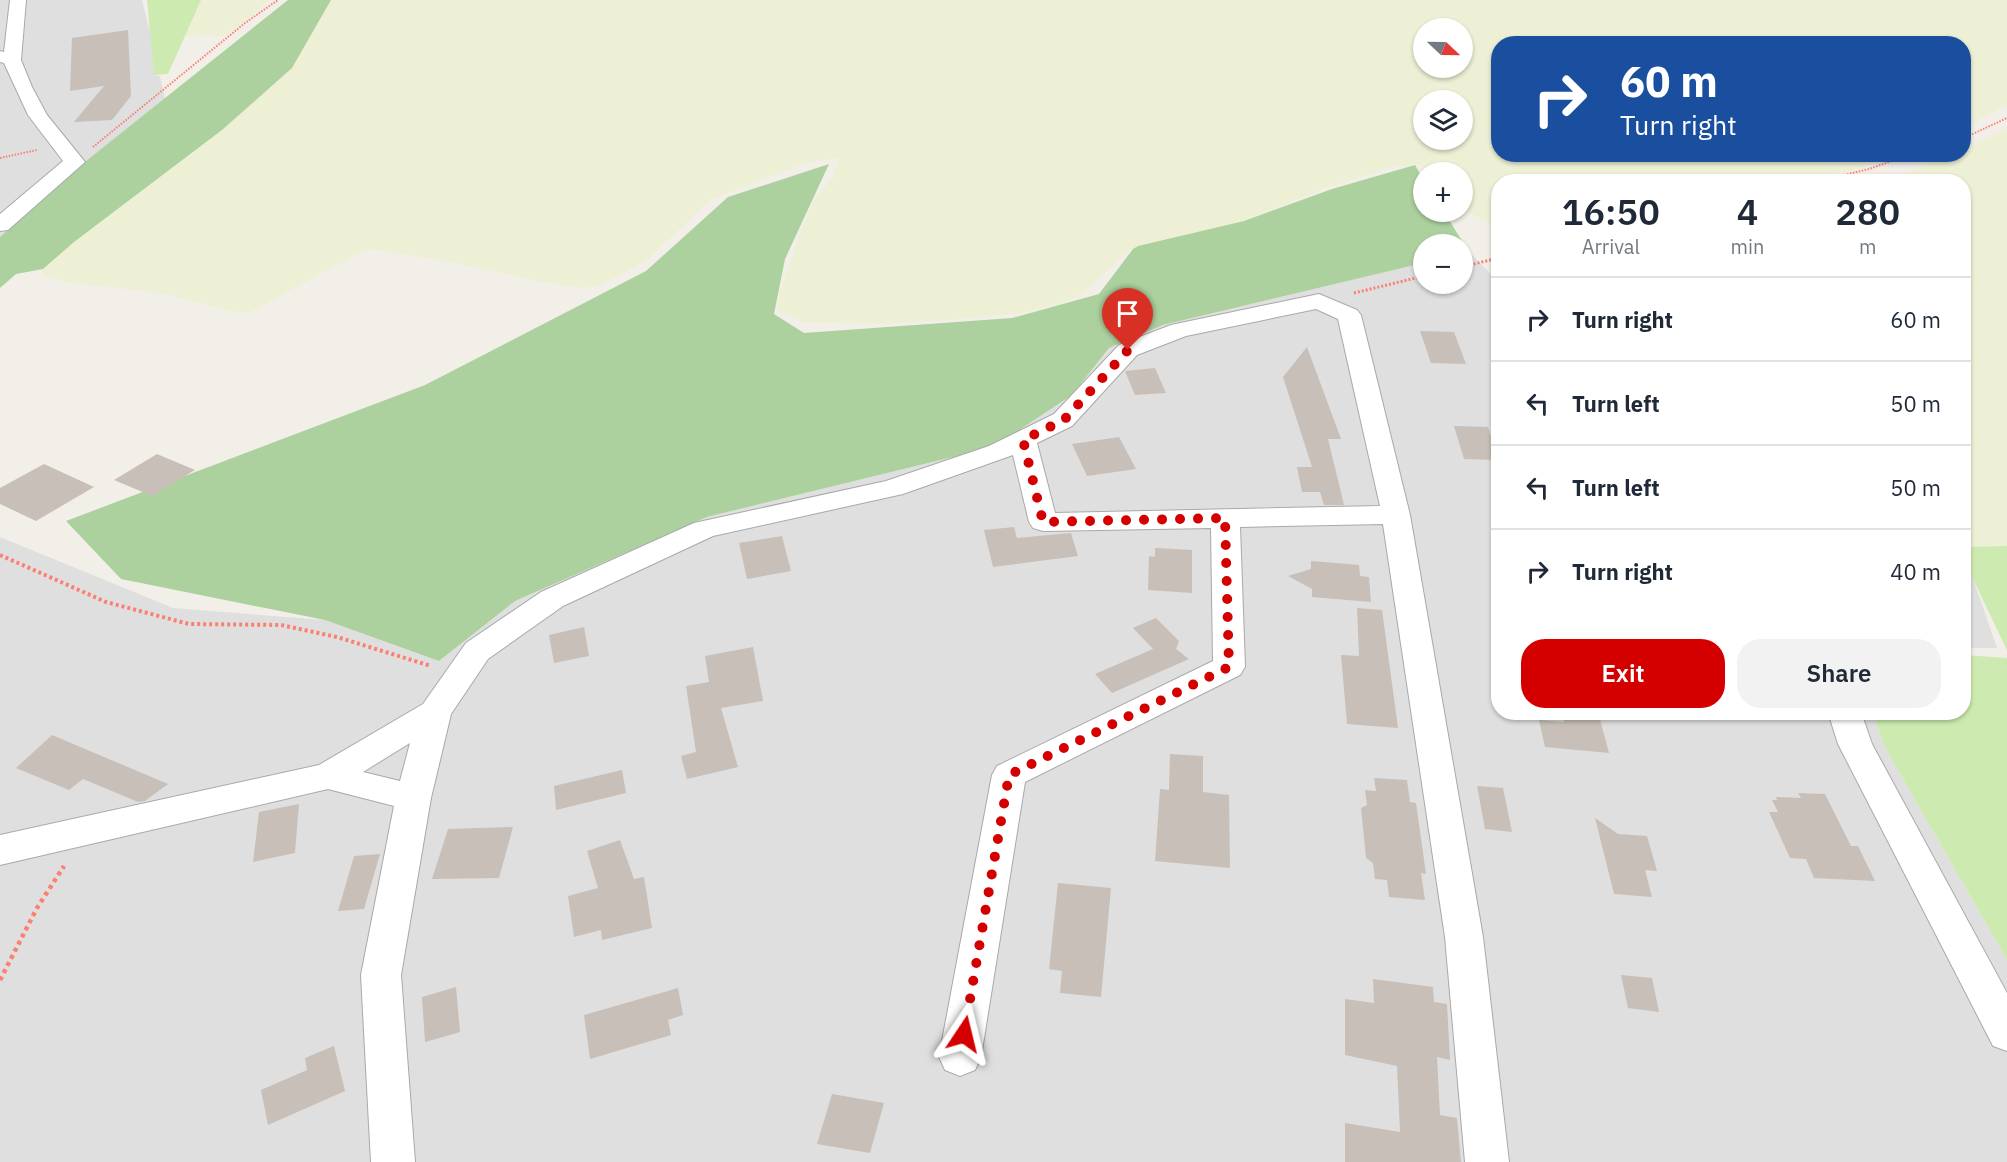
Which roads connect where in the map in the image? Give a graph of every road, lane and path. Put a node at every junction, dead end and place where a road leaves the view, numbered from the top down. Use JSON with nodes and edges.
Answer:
{"nodes":[{"id":1,"x":18,"y":0,"type":"edge"},
{"id":2,"x":278,"y":0,"type":"edge"},
{"id":3,"x":6,"y":58,"type":"edge"},
{"id":4,"x":2007,"y":118,"type":"edge"},
{"id":5,"x":1971,"y":135,"type":"edge"},
{"id":6,"x":58,"y":146,"type":"junction"},
{"id":7,"x":0,"y":158,"type":"edge"},
{"id":8,"x":75,"y":162,"type":"junction"},
{"id":9,"x":1889,"y":162,"type":"edge"},
{"id":10,"x":1848,"y":174,"type":"edge"},
{"id":11,"x":0,"y":225,"type":"edge"},
{"id":12,"x":1491,"y":260,"type":"edge"},
{"id":13,"x":1473,"y":264,"type":"edge"},
{"id":14,"x":1413,"y":279,"type":"edge"},
{"id":15,"x":1319,"y":301,"type":"junction"},
{"id":16,"x":1023,"y":440,"type":"junction"},
{"id":17,"x":1396,"y":515,"type":"junction"},
{"id":18,"x":1225,"y":518,"type":"junction"},
{"id":19,"x":0,"y":555,"type":"edge"},
{"id":20,"x":460,"y":674,"type":"junction"},
{"id":21,"x":435,"y":712,"type":"junction"},
{"id":22,"x":1847,"y":720,"type":"edge"},
{"id":23,"x":328,"y":776,"type":"junction"},
{"id":24,"x":412,"y":798,"type":"junction"},
{"id":25,"x":87,"y":830,"type":"junction"},
{"id":26,"x":0,"y":850,"type":"edge"},
{"id":27,"x":0,"y":980,"type":"edge"},
{"id":28,"x":2007,"y":1033,"type":"edge"},
{"id":29,"x":960,"y":1057,"type":"dead end"},
{"id":30,"x":393,"y":1162,"type":"edge"},
{"id":31,"x":1487,"y":1162,"type":"edge"}],
"edges":[{"from":1,"to":3,"type":"street"},
{"from":2,"to":8,"type":"path"},
{"from":3,"to":6,"type":"street"},
{"from":4,"to":5,"type":"path"},
{"from":6,"to":7,"type":"path"},
{"from":6,"to":8,"type":"street"},
{"from":8,"to":11,"type":"street"},
{"from":9,"to":10,"type":"path"},
{"from":12,"to":13,"type":"path"},
{"from":14,"to":15,"type":"path"},
{"from":15,"to":16,"type":"street"},
{"from":15,"to":17,"type":"street"},
{"from":16,"to":18,"type":"street"},
{"from":16,"to":20,"type":"street"},
{"from":17,"to":18,"type":"street"},
{"from":17,"to":31,"type":"street"},
{"from":18,"to":29,"type":"street"},
{"from":19,"to":20,"type":"path"},
{"from":20,"to":21,"type":"street"},
{"from":21,"to":23,"type":"street"},
{"from":21,"to":24,"type":"street"},
{"from":22,"to":28,"type":"street"},
{"from":23,"to":24,"type":"street"},
{"from":23,"to":25,"type":"street"},
{"from":24,"to":30,"type":"street"},
{"from":25,"to":26,"type":"street"},
{"from":25,"to":27,"type":"path"}]}
